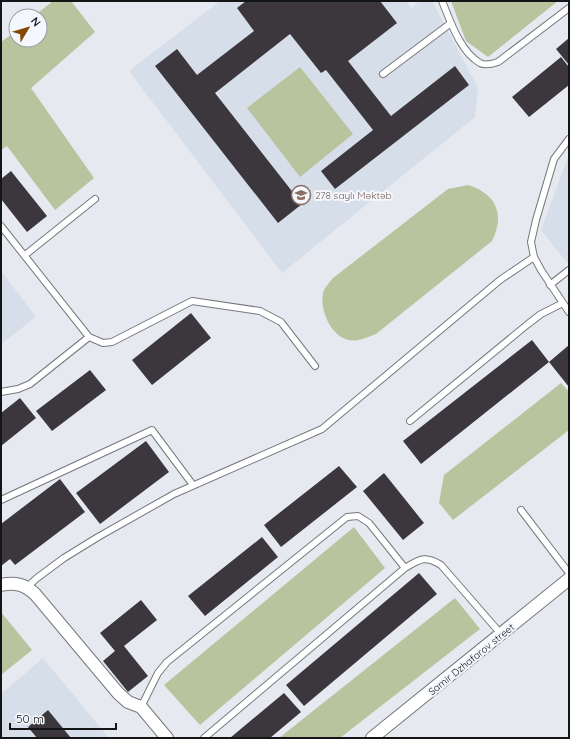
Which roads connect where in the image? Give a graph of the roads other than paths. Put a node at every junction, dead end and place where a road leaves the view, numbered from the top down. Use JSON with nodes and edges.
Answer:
{"nodes":[{"id":1,"x":442,"y":1,"type":"edge"},
{"id":2,"x":569,"y":8,"type":"edge"},
{"id":3,"x":451,"y":23,"type":"junction"},
{"id":4,"x":383,"y":74,"type":"dead end"},
{"id":5,"x":569,"y":139,"type":"edge"},
{"id":6,"x":95,"y":199,"type":"dead end"},
{"id":7,"x":1,"y":226,"type":"edge"},
{"id":8,"x":25,"y":255,"type":"junction"},
{"id":9,"x":534,"y":257,"type":"junction"},
{"id":10,"x":569,"y":270,"type":"edge"},
{"id":11,"x":550,"y":285,"type":"junction"},
{"id":12,"x":563,"y":303,"type":"junction"},
{"id":13,"x":569,"y":312,"type":"edge"},
{"id":14,"x":89,"y":337,"type":"junction"},
{"id":15,"x":315,"y":366,"type":"dead end"},
{"id":16,"x":1,"y":392,"type":"edge"},
{"id":17,"x":410,"y":421,"type":"dead end"},
{"id":18,"x":193,"y":485,"type":"junction"},
{"id":19,"x":1,"y":500,"type":"edge"},
{"id":20,"x":521,"y":510,"type":"dead end"},
{"id":21,"x":405,"y":568,"type":"junction"},
{"id":22,"x":569,"y":572,"type":"edge"},
{"id":23,"x":569,"y":579,"type":"edge"},
{"id":24,"x":1,"y":585,"type":"edge"},
{"id":25,"x":27,"y":587,"type":"junction"},
{"id":26,"x":501,"y":634,"type":"junction"},
{"id":27,"x":141,"y":708,"type":"junction"},
{"id":28,"x":167,"y":738,"type":"edge"},
{"id":29,"x":204,"y":738,"type":"edge"},
{"id":30,"x":372,"y":738,"type":"edge"}],
"edges":[{"from":1,"to":3,"type":"lane"},
{"from":2,"to":3,"type":"lane"},
{"from":3,"to":4,"type":"lane"},
{"from":5,"to":9,"type":"lane"},
{"from":6,"to":8,"type":"lane"},
{"from":7,"to":8,"type":"lane"},
{"from":8,"to":14,"type":"lane"},
{"from":9,"to":11,"type":"lane"},
{"from":9,"to":18,"type":"lane"},
{"from":10,"to":11,"type":"lane"},
{"from":11,"to":12,"type":"lane"},
{"from":12,"to":13,"type":"lane"},
{"from":12,"to":17,"type":"lane"},
{"from":14,"to":15,"type":"lane"},
{"from":14,"to":16,"type":"lane"},
{"from":18,"to":19,"type":"lane"},
{"from":18,"to":25,"type":"lane"},
{"from":20,"to":22,"type":"lane"},
{"from":21,"to":26,"type":"lane"},
{"from":21,"to":27,"type":"lane"},
{"from":21,"to":29,"type":"lane"},
{"from":23,"to":26,"type":"street","name":"Samir Dzhafarov street"},
{"from":24,"to":25,"type":"street"},
{"from":25,"to":27,"type":"street"},
{"from":26,"to":30,"type":"street","name":"Samir Dzhafarov street"},
{"from":27,"to":28,"type":"street"}]}
